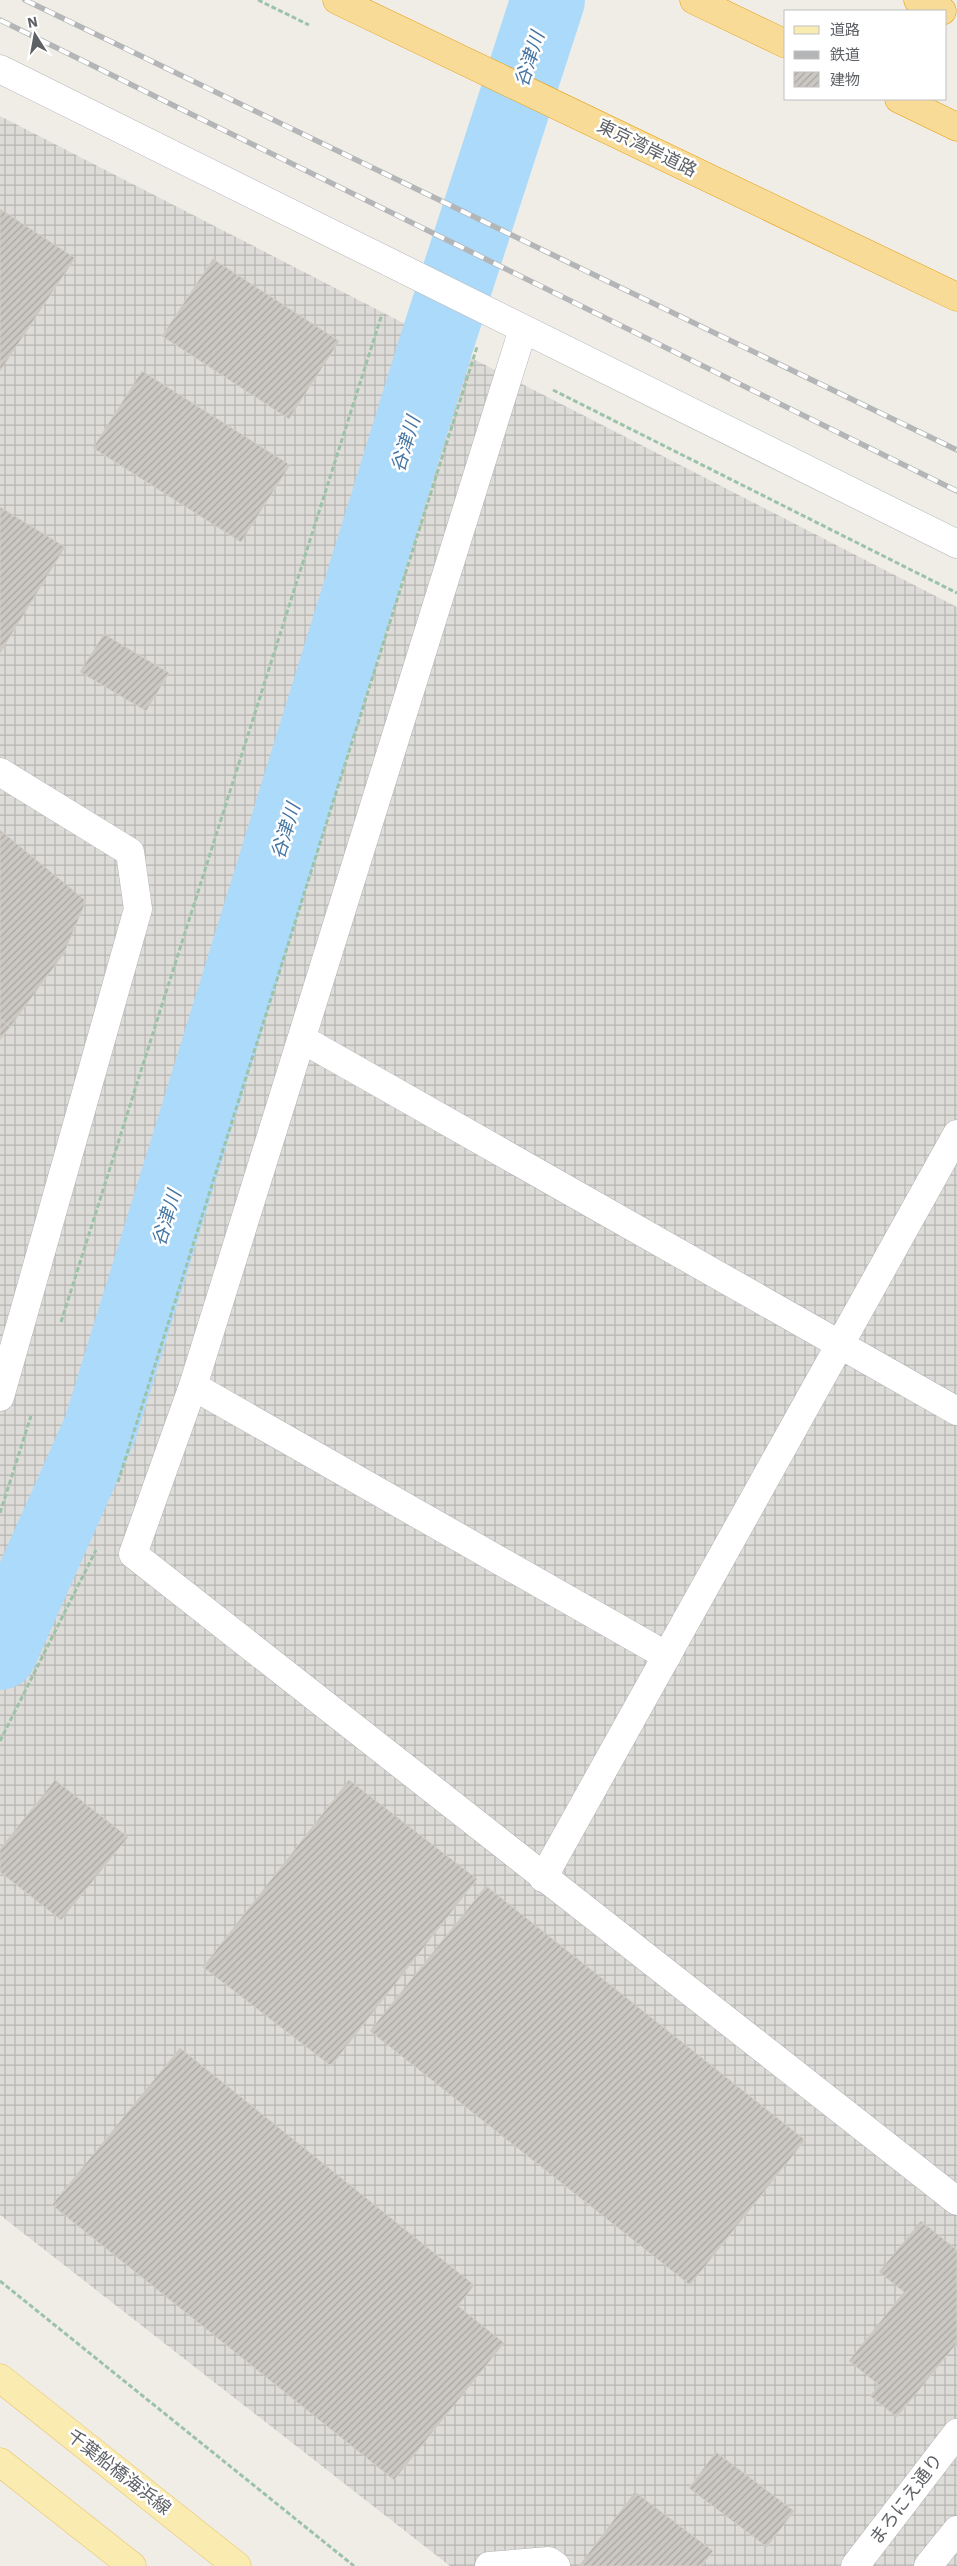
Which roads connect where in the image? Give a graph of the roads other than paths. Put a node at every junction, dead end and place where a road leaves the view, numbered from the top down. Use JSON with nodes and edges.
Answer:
{"nodes":[{"id":1,"x":337,"y":0,"type":"edge"},
{"id":2,"x":694,"y":0,"type":"edge"},
{"id":3,"x":918,"y":0,"type":"edge"},
{"id":4,"x":940,"y":10,"type":"edge"},
{"id":5,"x":784,"y":43,"type":"edge"},
{"id":6,"x":0,"y":69,"type":"edge"},
{"id":7,"x":901,"y":100,"type":"edge"},
{"id":8,"x":957,"y":127,"type":"edge"},
{"id":9,"x":957,"y":297,"type":"edge"},
{"id":10,"x":522,"y":329,"type":"junction"},
{"id":11,"x":957,"y":544,"type":"edge"},
{"id":12,"x":0,"y":772,"type":"edge"},
{"id":13,"x":302,"y":1039,"type":"junction"},
{"id":14,"x":957,"y":1134,"type":"edge"},
{"id":15,"x":840,"y":1345,"type":"junction"},
{"id":16,"x":194,"y":1386,"type":"junction"},
{"id":17,"x":0,"y":1397,"type":"edge"},
{"id":18,"x":957,"y":1411,"type":"edge"},
{"id":19,"x":667,"y":1656,"type":"junction"},
{"id":20,"x":543,"y":1878,"type":"junction"},
{"id":21,"x":957,"y":2201,"type":"edge"},
{"id":22,"x":0,"y":2378,"type":"edge"},
{"id":23,"x":957,"y":2433,"type":"edge"},
{"id":24,"x":0,"y":2462,"type":"edge"},
{"id":25,"x":957,"y":2530,"type":"edge"},
{"id":26,"x":132,"y":2566,"type":"edge"},
{"id":27,"x":238,"y":2566,"type":"edge"},
{"id":28,"x":489,"y":2566,"type":"edge"},
{"id":29,"x":556,"y":2566,"type":"edge"},
{"id":30,"x":855,"y":2566,"type":"edge"},
{"id":31,"x":928,"y":2566,"type":"edge"}],
"edges":[{"from":1,"to":9,"type":"highway","name":"東京湾岸道路"},
{"from":2,"to":5,"type":"highway"},
{"from":3,"to":4,"type":"highway"},
{"from":6,"to":10,"type":"street"},
{"from":7,"to":8,"type":"highway"},
{"from":10,"to":11,"type":"street"},
{"from":10,"to":13,"type":"street"},
{"from":12,"to":17,"type":"street"},
{"from":13,"to":15,"type":"street"},
{"from":13,"to":16,"type":"street"},
{"from":14,"to":15,"type":"street"},
{"from":15,"to":18,"type":"street"},
{"from":15,"to":19,"type":"street"},
{"from":16,"to":19,"type":"street"},
{"from":16,"to":20,"type":"street"},
{"from":19,"to":20,"type":"street"},
{"from":20,"to":21,"type":"street"},
{"from":22,"to":27,"type":"main road","name":"千葉船橋海浜線"},
{"from":23,"to":30,"type":"street","name":"まろにえ通り"},
{"from":24,"to":26,"type":"main road"},
{"from":25,"to":31,"type":"street"},
{"from":28,"to":29,"type":"street"}]}
